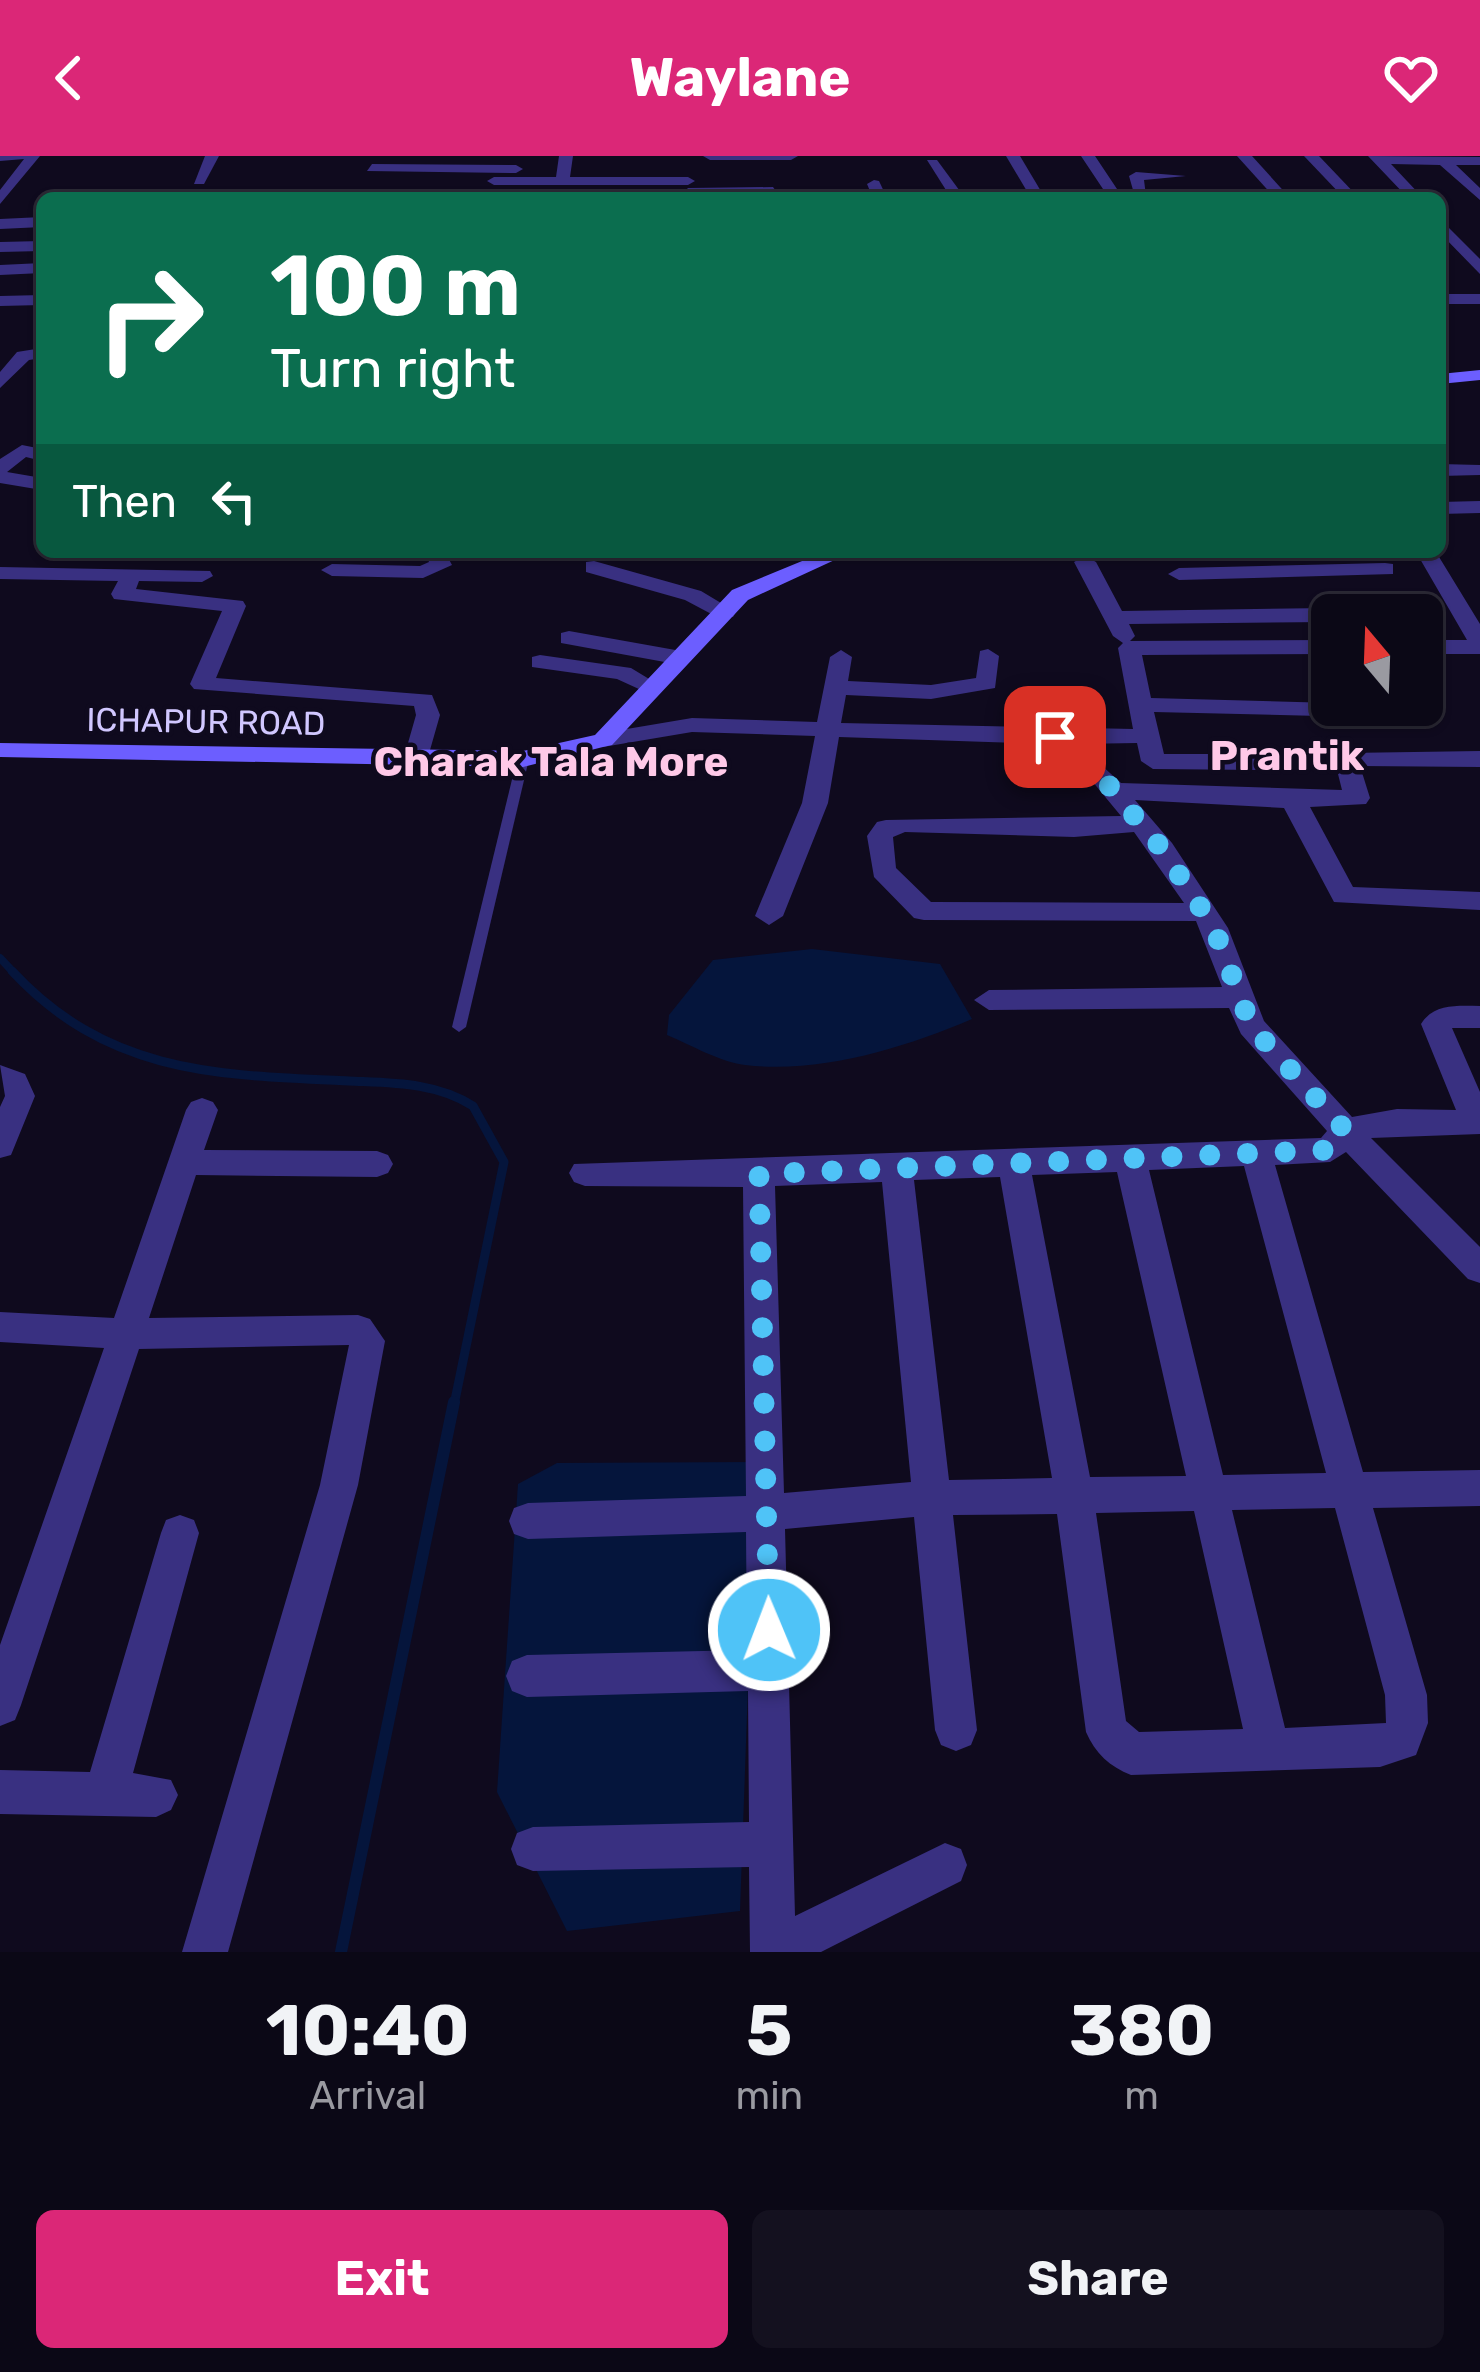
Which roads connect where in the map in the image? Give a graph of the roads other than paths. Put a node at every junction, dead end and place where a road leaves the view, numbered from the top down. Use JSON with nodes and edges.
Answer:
{"nodes":[{"id":1,"x":14,"y":156,"type":"edge"},
{"id":2,"x":32,"y":156,"type":"edge"},
{"id":3,"x":212,"y":156,"type":"edge"},
{"id":4,"x":566,"y":156,"type":"edge"},
{"id":5,"x":710,"y":156,"type":"edge"},
{"id":6,"x":791,"y":156,"type":"edge"},
{"id":7,"x":1013,"y":156,"type":"edge"},
{"id":8,"x":1088,"y":156,"type":"edge"},
{"id":9,"x":1244,"y":156,"type":"edge"},
{"id":10,"x":1311,"y":156,"type":"edge"},
{"id":11,"x":0,"y":157,"type":"edge"},
{"id":12,"x":769,"y":157,"type":"edge"},
{"id":13,"x":1377,"y":158,"type":"edge"},
{"id":14,"x":1443,"y":160,"type":"junction"},
{"id":15,"x":1480,"y":161,"type":"edge"},
{"id":16,"x":376,"y":162,"type":"edge"},
{"id":17,"x":932,"y":163,"type":"dead end"},
{"id":18,"x":446,"y":168,"type":"junction"},
{"id":19,"x":516,"y":169,"type":"dead end"},
{"id":20,"x":1179,"y":176,"type":"dead end"},
{"id":21,"x":562,"y":181,"type":"junction"},
{"id":22,"x":112,"y":182,"type":"dead end"},
{"id":23,"x":686,"y":190,"type":"edge"},
{"id":24,"x":193,"y":191,"type":"edge"},
{"id":25,"x":161,"y":192,"type":"edge"},
{"id":26,"x":349,"y":192,"type":"edge"},
{"id":27,"x":774,"y":192,"type":"edge"},
{"id":28,"x":954,"y":192,"type":"edge"},
{"id":29,"x":1034,"y":192,"type":"edge"},
{"id":30,"x":1112,"y":192,"type":"edge"},
{"id":31,"x":1140,"y":192,"type":"edge"},
{"id":32,"x":1277,"y":192,"type":"edge"},
{"id":33,"x":1346,"y":192,"type":"edge"},
{"id":34,"x":1410,"y":192,"type":"edge"},
{"id":35,"x":1480,"y":196,"type":"edge"},
{"id":36,"x":0,"y":200,"type":"edge"},
{"id":37,"x":36,"y":222,"type":"edge"},
{"id":38,"x":0,"y":224,"type":"edge"},
{"id":39,"x":1449,"y":227,"type":"edge"},
{"id":40,"x":36,"y":246,"type":"edge"},
{"id":41,"x":0,"y":247,"type":"edge"},
{"id":42,"x":1446,"y":260,"type":"edge"},
{"id":43,"x":1477,"y":263,"type":"edge"},
{"id":44,"x":36,"y":268,"type":"edge"},
{"id":45,"x":0,"y":270,"type":"edge"},
{"id":46,"x":36,"y":284,"type":"edge"},
{"id":47,"x":15,"y":285,"type":"dead end"},
{"id":48,"x":1446,"y":299,"type":"edge"},
{"id":49,"x":1480,"y":299,"type":"edge"},
{"id":50,"x":36,"y":300,"type":"edge"},
{"id":51,"x":0,"y":301,"type":"edge"},
{"id":52,"x":36,"y":354,"type":"edge"},
{"id":53,"x":1480,"y":375,"type":"edge"},
{"id":54,"x":1446,"y":378,"type":"edge"},
{"id":55,"x":0,"y":383,"type":"edge"},
{"id":56,"x":21,"y":451,"type":"edge"},
{"id":57,"x":0,"y":468,"type":"edge"},
{"id":58,"x":1446,"y":470,"type":"edge"},
{"id":59,"x":1476,"y":470,"type":"dead end"},
{"id":60,"x":0,"y":477,"type":"edge"},
{"id":61,"x":36,"y":483,"type":"edge"},
{"id":62,"x":1480,"y":507,"type":"edge"},
{"id":63,"x":1446,"y":508,"type":"edge"},
{"id":64,"x":438,"y":558,"type":"edge"},
{"id":65,"x":828,"y":558,"type":"edge"},
{"id":66,"x":1429,"y":558,"type":"edge"},
{"id":67,"x":1313,"y":561,"type":"edge"},
{"id":68,"x":1084,"y":562,"type":"dead end"},
{"id":69,"x":131,"y":564,"type":"edge"},
{"id":70,"x":594,"y":567,"type":"dead end"},
{"id":71,"x":1385,"y":569,"type":"dead end"},
{"id":72,"x":332,"y":570,"type":"dead end"},
{"id":73,"x":0,"y":573,"type":"edge"},
{"id":74,"x":1180,"y":574,"type":"dead end"},
{"id":75,"x":202,"y":576,"type":"dead end"},
{"id":76,"x":1323,"y":594,"type":"edge"},
{"id":77,"x":725,"y":612,"type":"junction"},
{"id":78,"x":1116,"y":618,"type":"junction"},
{"id":79,"x":1311,"y":619,"type":"edge"},
{"id":80,"x":569,"y":638,"type":"dead end"},
{"id":81,"x":1480,"y":645,"type":"edge"},
{"id":82,"x":1311,"y":646,"type":"edge"},
{"id":83,"x":1443,"y":646,"type":"edge"},
{"id":84,"x":1130,"y":648,"type":"junction"},
{"id":85,"x":988,"y":656,"type":"dead end"},
{"id":86,"x":841,"y":657,"type":"dead end"},
{"id":87,"x":682,"y":658,"type":"junction"},
{"id":88,"x":540,"y":662,"type":"dead end"},
{"id":89,"x":652,"y":688,"type":"junction"},
{"id":90,"x":836,"y":688,"type":"junction"},
{"id":91,"x":1140,"y":705,"type":"junction"},
{"id":92,"x":1311,"y":709,"type":"edge"},
{"id":93,"x":830,"y":730,"type":"junction"},
{"id":94,"x":1147,"y":736,"type":"junction"},
{"id":95,"x":1055,"y":737,"type":"junction"},
{"id":96,"x":603,"y":740,"type":"junction"},
{"id":97,"x":0,"y":750,"type":"edge"},
{"id":98,"x":416,"y":757,"type":"junction"},
{"id":99,"x":523,"y":759,"type":"junction"},
{"id":100,"x":1480,"y":759,"type":"edge"},
{"id":101,"x":1261,"y":762,"type":"dead end"},
{"id":102,"x":1114,"y":791,"type":"junction"},
{"id":103,"x":1293,"y":800,"type":"junction"},
{"id":104,"x":1140,"y":823,"type":"junction"},
{"id":105,"x":1480,"y":901,"type":"edge"},
{"id":106,"x":1203,"y":912,"type":"junction"},
{"id":107,"x":770,"y":916,"type":"dead end"},
{"id":108,"x":1240,"y":997,"type":"junction"},
{"id":109,"x":989,"y":1000,"type":"dead end"},
{"id":110,"x":1480,"y":1017,"type":"edge"},
{"id":111,"x":459,"y":1027,"type":"dead end"},
{"id":112,"x":0,"y":1076,"type":"edge"},
{"id":113,"x":202,"y":1110,"type":"dead end"},
{"id":114,"x":1479,"y":1122,"type":"edge"},
{"id":115,"x":1345,"y":1130,"type":"junction"},
{"id":116,"x":0,"y":1146,"type":"edge"},
{"id":117,"x":1256,"y":1154,"type":"junction"},
{"id":118,"x":1130,"y":1159,"type":"junction"},
{"id":119,"x":184,"y":1162,"type":"junction"},
{"id":120,"x":1014,"y":1163,"type":"junction"},
{"id":121,"x":377,"y":1164,"type":"dead end"},
{"id":122,"x":897,"y":1169,"type":"junction"},
{"id":123,"x":585,"y":1173,"type":"dead end"},
{"id":124,"x":759,"y":1174,"type":"junction"},
{"id":125,"x":1480,"y":1269,"type":"edge"},
{"id":126,"x":0,"y":1327,"type":"edge"},
{"id":127,"x":126,"y":1334,"type":"junction"},
{"id":128,"x":1480,"y":1488,"type":"edge"},
{"id":129,"x":1350,"y":1490,"type":"junction"},
{"id":130,"x":1212,"y":1493,"type":"junction"},
{"id":131,"x":1074,"y":1496,"type":"junction"},
{"id":132,"x":932,"y":1498,"type":"junction"},
{"id":133,"x":767,"y":1513,"type":"junction"},
{"id":134,"x":528,"y":1521,"type":"dead end"},
{"id":135,"x":180,"y":1533,"type":"dead end"},
{"id":136,"x":770,"y":1670,"type":"junction"},
{"id":137,"x":527,"y":1676,"type":"dead end"},
{"id":138,"x":0,"y":1705,"type":"edge"},
{"id":139,"x":956,"y":1730,"type":"dead end"},
{"id":140,"x":1269,"y":1750,"type":"junction"},
{"id":141,"x":0,"y":1792,"type":"edge"},
{"id":142,"x":105,"y":1794,"type":"junction"},
{"id":143,"x":156,"y":1795,"type":"dead end"},
{"id":144,"x":772,"y":1844,"type":"junction"},
{"id":145,"x":533,"y":1849,"type":"dead end"},
{"id":146,"x":945,"y":1865,"type":"dead end"},
{"id":147,"x":773,"y":1950,"type":"edge"},
{"id":148,"x":205,"y":1952,"type":"edge"}],
"edges":[{"from":1,"to":11,"type":"street"},
{"from":2,"to":36,"type":"street"},
{"from":3,"to":24,"type":"street"},
{"from":4,"to":21,"type":"street"},
{"from":5,"to":12,"type":"street"},
{"from":6,"to":12,"type":"street"},
{"from":7,"to":29,"type":"street"},
{"from":8,"to":30,"type":"street"},
{"from":9,"to":32,"type":"street"},
{"from":10,"to":33,"type":"street"},
{"from":12,"to":27,"type":"street"},
{"from":13,"to":14,"type":"street"},
{"from":13,"to":34,"type":"street"},
{"from":14,"to":15,"type":"street"},
{"from":14,"to":35,"type":"street"},
{"from":16,"to":18,"type":"street"},
{"from":16,"to":26,"type":"street"},
{"from":17,"to":28,"type":"street"},
{"from":18,"to":19,"type":"street"},
{"from":18,"to":21,"type":"street"},
{"from":20,"to":31,"type":"street"},
{"from":21,"to":23,"type":"street"},
{"from":22,"to":24,"type":"street"},
{"from":24,"to":25,"type":"street"},
{"from":37,"to":38,"type":"street"},
{"from":39,"to":43,"type":"street"},
{"from":40,"to":41,"type":"street"},
{"from":42,"to":43,"type":"street"},
{"from":44,"to":45,"type":"street"},
{"from":46,"to":47,"type":"street"},
{"from":48,"to":49,"type":"street"},
{"from":50,"to":51,"type":"street"},
{"from":52,"to":55,"type":"street"},
{"from":53,"to":54,"type":"street"},
{"from":56,"to":57,"type":"street"},
{"from":58,"to":59,"type":"street"},
{"from":60,"to":61,"type":"street"},
{"from":62,"to":63,"type":"street"},
{"from":64,"to":72,"type":"street"},
{"from":65,"to":77,"type":"street"},
{"from":66,"to":81,"type":"street"},
{"from":67,"to":71,"type":"street"},
{"from":67,"to":74,"type":"street"},
{"from":67,"to":76,"type":"street"},
{"from":68,"to":78,"type":"street"},
{"from":69,"to":73,"type":"street"},
{"from":69,"to":75,"type":"street"},
{"from":69,"to":98,"type":"street"},
{"from":70,"to":77,"type":"street"},
{"from":77,"to":87,"type":"street"},
{"from":78,"to":79,"type":"street"},
{"from":78,"to":84,"type":"street"},
{"from":80,"to":87,"type":"street"},
{"from":81,"to":83,"type":"street"},
{"from":82,"to":84,"type":"street"},
{"from":84,"to":91,"type":"street"},
{"from":85,"to":90,"type":"street"},
{"from":86,"to":90,"type":"street"},
{"from":87,"to":89,"type":"street"},
{"from":88,"to":89,"type":"street"},
{"from":89,"to":96,"type":"street"},
{"from":90,"to":93,"type":"street"},
{"from":91,"to":92,"type":"street"},
{"from":91,"to":94,"type":"street"},
{"from":93,"to":95,"type":"street"},
{"from":93,"to":96,"type":"street"},
{"from":93,"to":107,"type":"street"},
{"from":94,"to":95,"type":"street"},
{"from":94,"to":101,"type":"street"},
{"from":95,"to":102,"type":"street"},
{"from":96,"to":99,"type":"street","name":"ICHAPUR ROAD"},
{"from":97,"to":98,"type":"street","name":"ICHAPUR ROAD"},
{"from":98,"to":99,"type":"street","name":"ICHAPUR ROAD"},
{"from":99,"to":111,"type":"lane"},
{"from":100,"to":103,"type":"street"},
{"from":102,"to":103,"type":"street"},
{"from":102,"to":104,"type":"street"},
{"from":103,"to":105,"type":"street"},
{"from":104,"to":106,"type":"street"},
{"from":104,"to":106,"type":"street"},
{"from":106,"to":108,"type":"street"},
{"from":108,"to":109,"type":"street"},
{"from":108,"to":115,"type":"street"},
{"from":110,"to":114,"type":"street"},
{"from":112,"to":116,"type":"street"},
{"from":113,"to":119,"type":"street"},
{"from":114,"to":115,"type":"street"},
{"from":115,"to":117,"type":"street"},
{"from":115,"to":125,"type":"street"},
{"from":117,"to":118,"type":"street"},
{"from":117,"to":129,"type":"street"},
{"from":118,"to":120,"type":"street"},
{"from":118,"to":130,"type":"street"},
{"from":119,"to":121,"type":"street"},
{"from":119,"to":127,"type":"street"},
{"from":120,"to":122,"type":"street"},
{"from":120,"to":131,"type":"street"},
{"from":122,"to":124,"type":"street"},
{"from":122,"to":132,"type":"street"},
{"from":123,"to":124,"type":"street"},
{"from":124,"to":133,"type":"street"},
{"from":126,"to":127,"type":"street"},
{"from":127,"to":138,"type":"street"},
{"from":127,"to":148,"type":"street"},
{"from":128,"to":129,"type":"street"},
{"from":129,"to":130,"type":"street"},
{"from":129,"to":140,"type":"street"},
{"from":130,"to":131,"type":"street"},
{"from":130,"to":140,"type":"street"},
{"from":131,"to":132,"type":"street"},
{"from":131,"to":140,"type":"street"},
{"from":132,"to":133,"type":"street"},
{"from":132,"to":139,"type":"street"},
{"from":133,"to":134,"type":"street"},
{"from":133,"to":136,"type":"street"},
{"from":135,"to":142,"type":"street"},
{"from":136,"to":137,"type":"street"},
{"from":136,"to":144,"type":"street"},
{"from":141,"to":142,"type":"street"},
{"from":142,"to":143,"type":"street"},
{"from":144,"to":145,"type":"street"},
{"from":144,"to":147,"type":"street"},
{"from":146,"to":147,"type":"street"}]}
